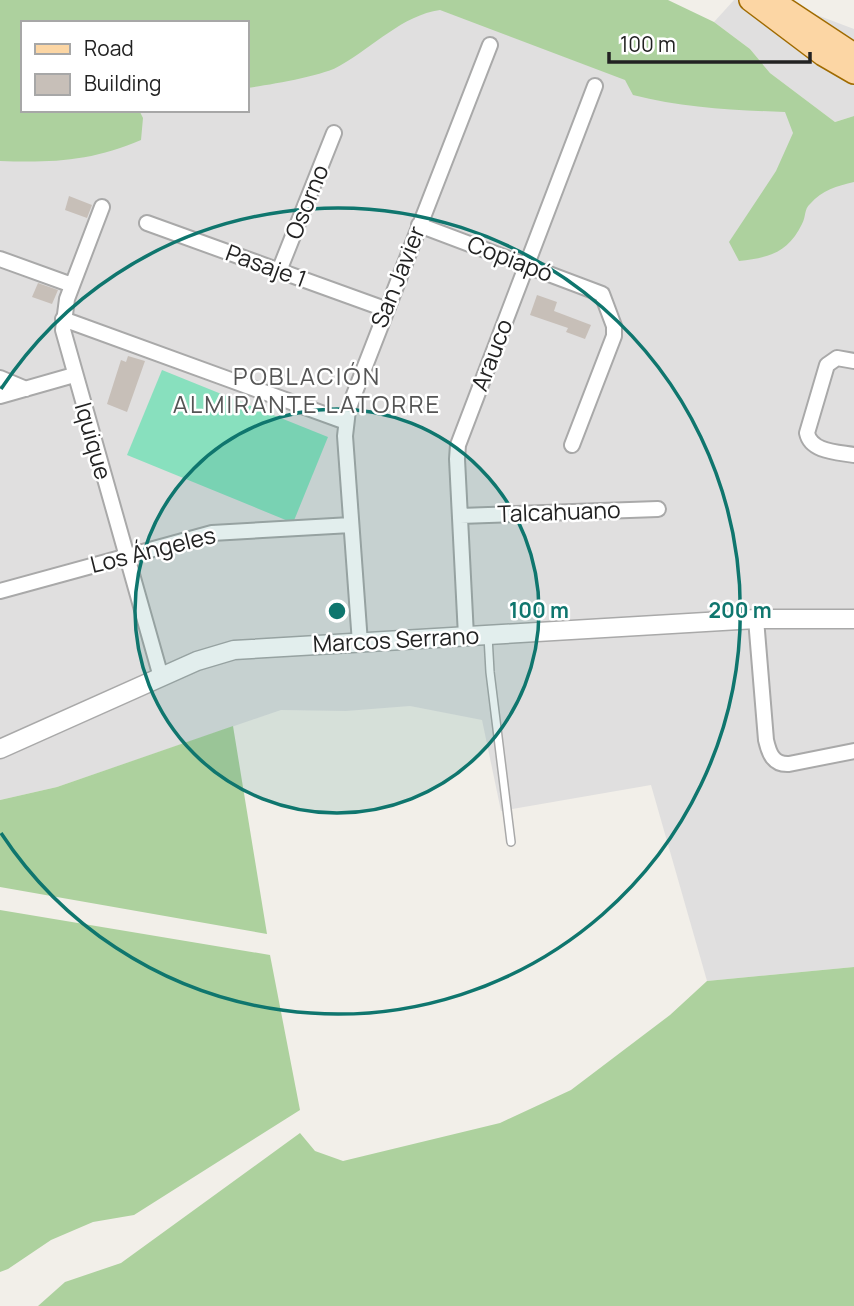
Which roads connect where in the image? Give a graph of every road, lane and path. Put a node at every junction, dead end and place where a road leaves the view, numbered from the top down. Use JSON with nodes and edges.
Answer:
{"nodes":[{"id":1,"x":750,"y":0,"type":"edge"},
{"id":2,"x":772,"y":0,"type":"edge"},
{"id":3,"x":490,"y":45,"type":"dead end"},
{"id":4,"x":854,"y":54,"type":"edge"},
{"id":5,"x":854,"y":73,"type":"edge"},
{"id":6,"x":596,"y":86,"type":"dead end"},
{"id":7,"x":334,"y":133,"type":"dead end"},
{"id":8,"x":103,"y":207,"type":"dead end"},
{"id":9,"x":147,"y":223,"type":"dead end"},
{"id":10,"x":419,"y":225,"type":"junction"},
{"id":11,"x":0,"y":259,"type":"edge"},
{"id":12,"x":526,"y":265,"type":"junction"},
{"id":13,"x":279,"y":271,"type":"junction"},
{"id":14,"x":72,"y":285,"type":"junction"},
{"id":15,"x":386,"y":309,"type":"junction"},
{"id":16,"x":63,"y":319,"type":"junction"},
{"id":17,"x":854,"y":361,"type":"edge"},
{"id":18,"x":75,"y":375,"type":"junction"},
{"id":19,"x":0,"y":378,"type":"edge"},
{"id":20,"x":26,"y":388,"type":"junction"},
{"id":21,"x":0,"y":396,"type":"edge"},
{"id":22,"x":346,"y":422,"type":"junction"},
{"id":23,"x":572,"y":445,"type":"dead end"},
{"id":24,"x":854,"y":455,"type":"edge"},
{"id":25,"x":658,"y":509,"type":"dead end"},
{"id":26,"x":460,"y":516,"type":"junction"},
{"id":27,"x":351,"y":525,"type":"junction"},
{"id":28,"x":126,"y":555,"type":"junction"},
{"id":29,"x":0,"y":592,"type":"edge"},
{"id":30,"x":756,"y":619,"type":"junction"},
{"id":31,"x":854,"y":619,"type":"edge"},
{"id":32,"x":488,"y":635,"type":"junction"},
{"id":33,"x":466,"y":636,"type":"junction"},
{"id":34,"x":360,"y":643,"type":"junction"},
{"id":35,"x":161,"y":677,"type":"junction"},
{"id":36,"x":0,"y":749,"type":"edge"},
{"id":37,"x":854,"y":751,"type":"edge"},
{"id":38,"x":510,"y":842,"type":"dead end"}],
"edges":[{"from":1,"to":5,"type":"main road"},
{"from":2,"to":4,"type":"main road"},
{"from":3,"to":10,"type":"street","name":"San Javier"},
{"from":6,"to":12,"type":"street","name":"Arauco"},
{"from":7,"to":13,"type":"street","name":"Osorno"},
{"from":8,"to":14,"type":"street","name":"Iquique"},
{"from":9,"to":13,"type":"street","name":"Pasaje 1"},
{"from":10,"to":12,"type":"street","name":"Copiapó"},
{"from":10,"to":15,"type":"street","name":"San Javier"},
{"from":11,"to":14,"type":"street"},
{"from":12,"to":23,"type":"street","name":"Copiapó"},
{"from":12,"to":26,"type":"street","name":"Arauco"},
{"from":13,"to":15,"type":"street","name":"Pasaje 1"},
{"from":14,"to":16,"type":"street","name":"Iquique"},
{"from":15,"to":22,"type":"street","name":"San Javier"},
{"from":16,"to":18,"type":"street","name":"Iquique"},
{"from":16,"to":22,"type":"street"},
{"from":17,"to":24,"type":"street"},
{"from":18,"to":20,"type":"street"},
{"from":18,"to":28,"type":"street","name":"Iquique"},
{"from":19,"to":20,"type":"street"},
{"from":20,"to":21,"type":"street"},
{"from":22,"to":27,"type":"street","name":"San Javier"},
{"from":25,"to":26,"type":"street","name":"Talcahuano"},
{"from":26,"to":33,"type":"street","name":"Arauco"},
{"from":27,"to":28,"type":"street","name":"Los Ángeles"},
{"from":27,"to":34,"type":"street","name":"San Javier"},
{"from":28,"to":29,"type":"street","name":"Los Ángeles"},
{"from":28,"to":35,"type":"street","name":"Iquique"},
{"from":30,"to":31,"type":"street","name":"Marcos Serrano"},
{"from":30,"to":32,"type":"street","name":"Marcos Serrano"},
{"from":30,"to":37,"type":"street"},
{"from":32,"to":33,"type":"street","name":"Marcos Serrano"},
{"from":32,"to":38,"type":"lane"},
{"from":33,"to":34,"type":"street","name":"Marcos Serrano"},
{"from":34,"to":35,"type":"street","name":"Marcos Serrano"},
{"from":35,"to":36,"type":"street","name":"Marcos Serrano"}]}
